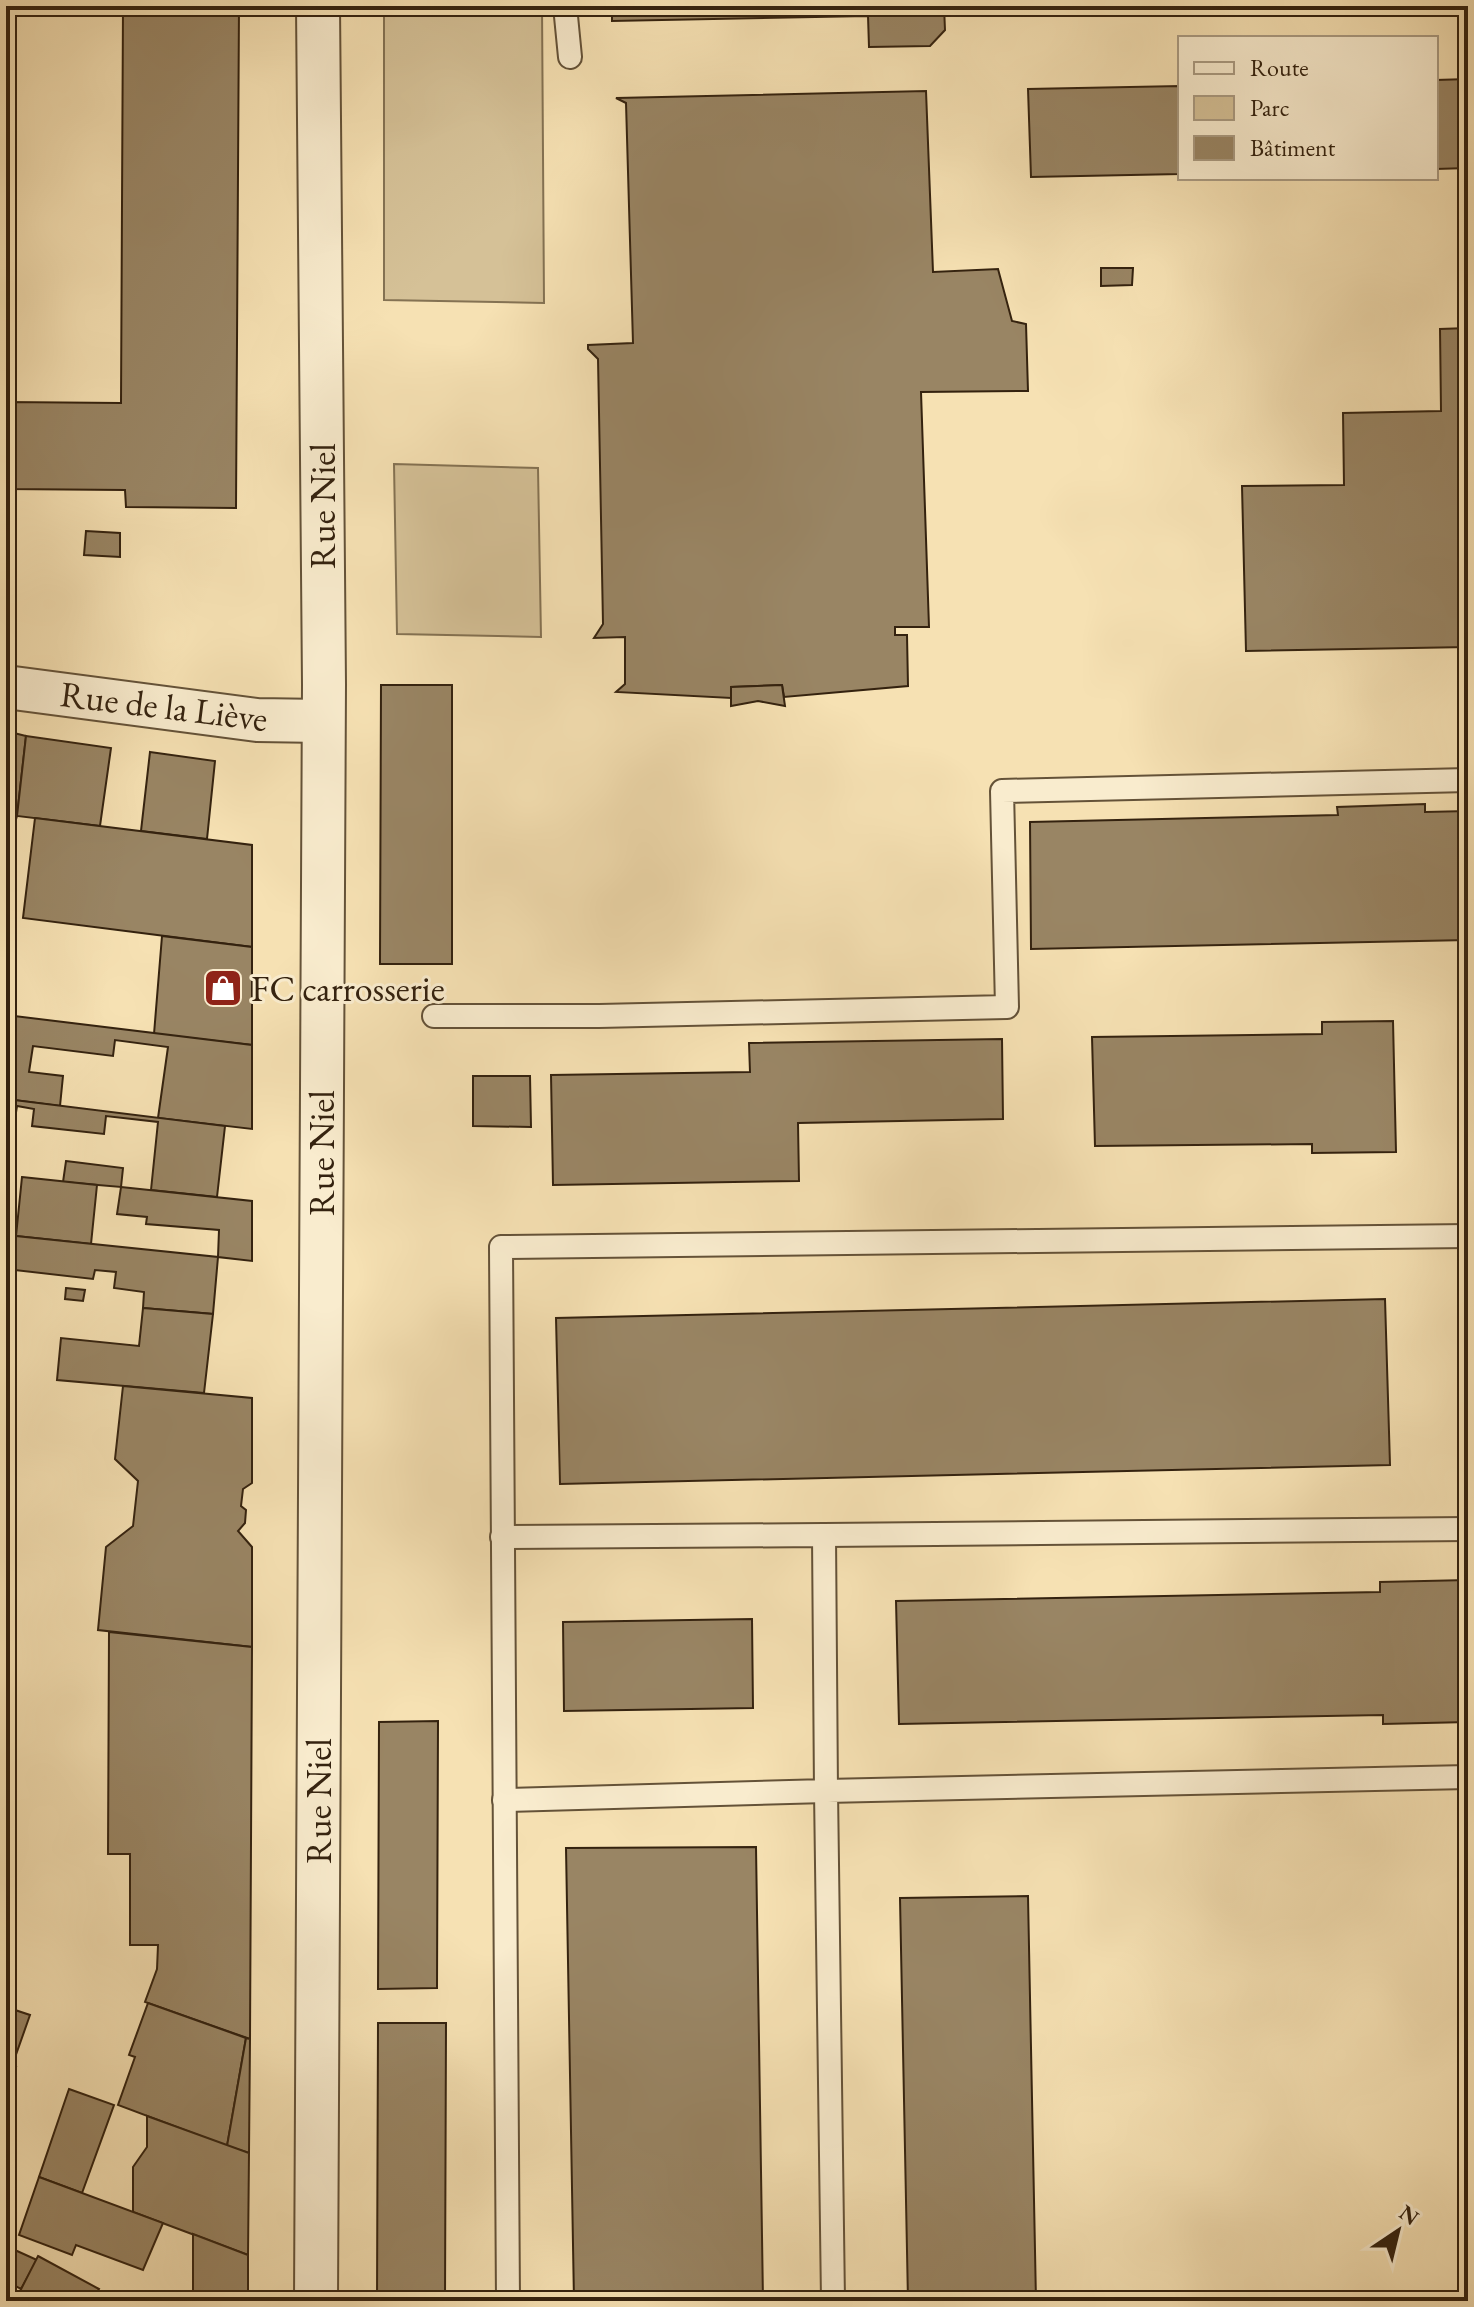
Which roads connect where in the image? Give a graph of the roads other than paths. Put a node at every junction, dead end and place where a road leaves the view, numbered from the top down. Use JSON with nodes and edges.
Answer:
{"nodes":[{"id":1,"x":318,"y":6,"type":"edge"},
{"id":2,"x":565,"y":6,"type":"edge"},
{"id":3,"x":570,"y":57,"type":"dead end"},
{"id":4,"x":6,"y":687,"type":"edge"},
{"id":5,"x":323,"y":721,"type":"junction"},
{"id":6,"x":1468,"y":780,"type":"edge"},
{"id":7,"x":434,"y":1016,"type":"dead end"},
{"id":8,"x":1468,"y":1236,"type":"edge"},
{"id":9,"x":1468,"y":1529,"type":"edge"},
{"id":10,"x":824,"y":1535,"type":"junction"},
{"id":11,"x":502,"y":1537,"type":"junction"},
{"id":12,"x":1468,"y":1777,"type":"edge"},
{"id":13,"x":826,"y":1791,"type":"junction"},
{"id":14,"x":504,"y":1800,"type":"junction"},
{"id":15,"x":316,"y":2301,"type":"edge"},
{"id":16,"x":508,"y":2301,"type":"edge"},
{"id":17,"x":833,"y":2301,"type":"edge"}],
"edges":[{"from":1,"to":5,"type":"street","name":"Rue Niel"},
{"from":2,"to":3,"type":"lane"},
{"from":4,"to":5,"type":"street","name":"Rue de la Liève"},
{"from":5,"to":15,"type":"street","name":"Rue Niel"},
{"from":6,"to":7,"type":"lane"},
{"from":8,"to":11,"type":"lane"},
{"from":9,"to":10,"type":"lane"},
{"from":10,"to":11,"type":"lane"},
{"from":10,"to":13,"type":"lane"},
{"from":11,"to":14,"type":"lane"},
{"from":12,"to":13,"type":"lane"},
{"from":13,"to":14,"type":"lane"},
{"from":13,"to":17,"type":"lane"},
{"from":14,"to":16,"type":"lane"}]}
